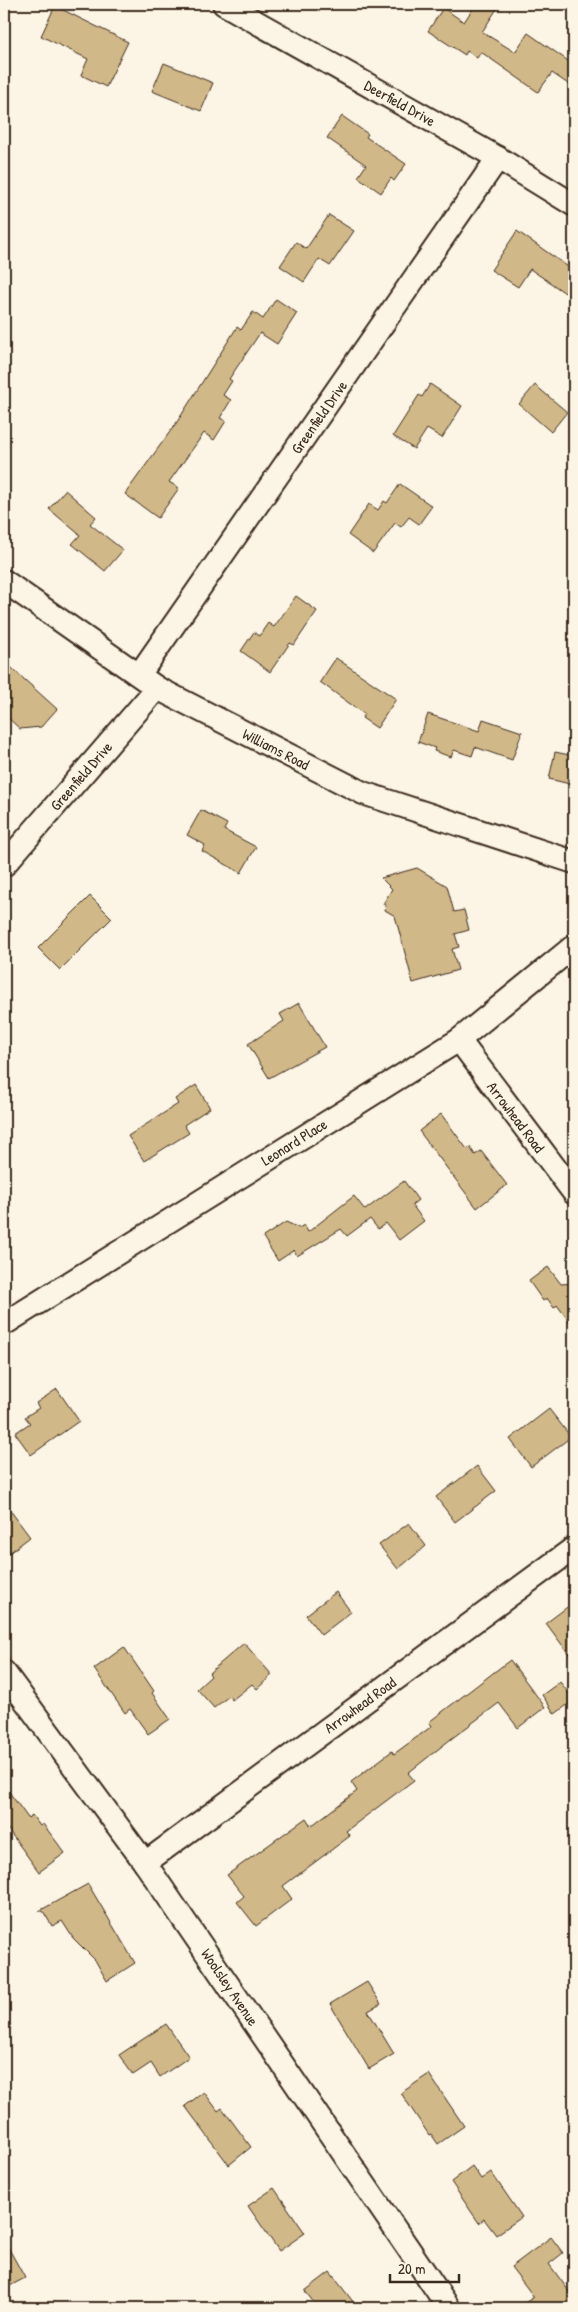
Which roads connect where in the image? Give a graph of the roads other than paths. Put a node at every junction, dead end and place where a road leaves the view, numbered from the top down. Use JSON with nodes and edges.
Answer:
{"nodes":[{"id":1,"x":224,"y":4,"type":"edge"},
{"id":2,"x":498,"y":158,"type":"junction"},
{"id":3,"x":574,"y":205,"type":"edge"},
{"id":4,"x":4,"y":581,"type":"edge"},
{"id":5,"x":148,"y":681,"type":"junction"},
{"id":6,"x":574,"y":862,"type":"edge"},
{"id":7,"x":4,"y":865,"type":"edge"},
{"id":8,"x":574,"y":946,"type":"edge"},
{"id":9,"x":459,"y":1040,"type":"junction"},
{"id":10,"x":574,"y":1193,"type":"edge"},
{"id":11,"x":4,"y":1324,"type":"edge"},
{"id":12,"x":574,"y":1548,"type":"edge"},
{"id":13,"x":4,"y":1672,"type":"edge"},
{"id":14,"x":145,"y":1863,"type":"junction"},
{"id":15,"x":449,"y":2308,"type":"edge"}],
"edges":[{"from":1,"to":2,"type":"street","name":"Deerfield Drive"},
{"from":2,"to":3,"type":"street","name":"Deerfield Drive"},
{"from":2,"to":5,"type":"street","name":"Greenfield Drive"},
{"from":4,"to":5,"type":"street","name":"Williams Road"},
{"from":5,"to":6,"type":"street","name":"Williams Road"},
{"from":5,"to":7,"type":"street","name":"Greenfield Drive"},
{"from":8,"to":9,"type":"street","name":"Leonard Place"},
{"from":9,"to":10,"type":"street","name":"Arrowhead Road"},
{"from":9,"to":11,"type":"street","name":"Leonard Place"},
{"from":12,"to":14,"type":"street","name":"Arrowhead Road"},
{"from":13,"to":14,"type":"street","name":"Woolsley Avenue"},
{"from":14,"to":15,"type":"street","name":"Woolsley Avenue"}]}
